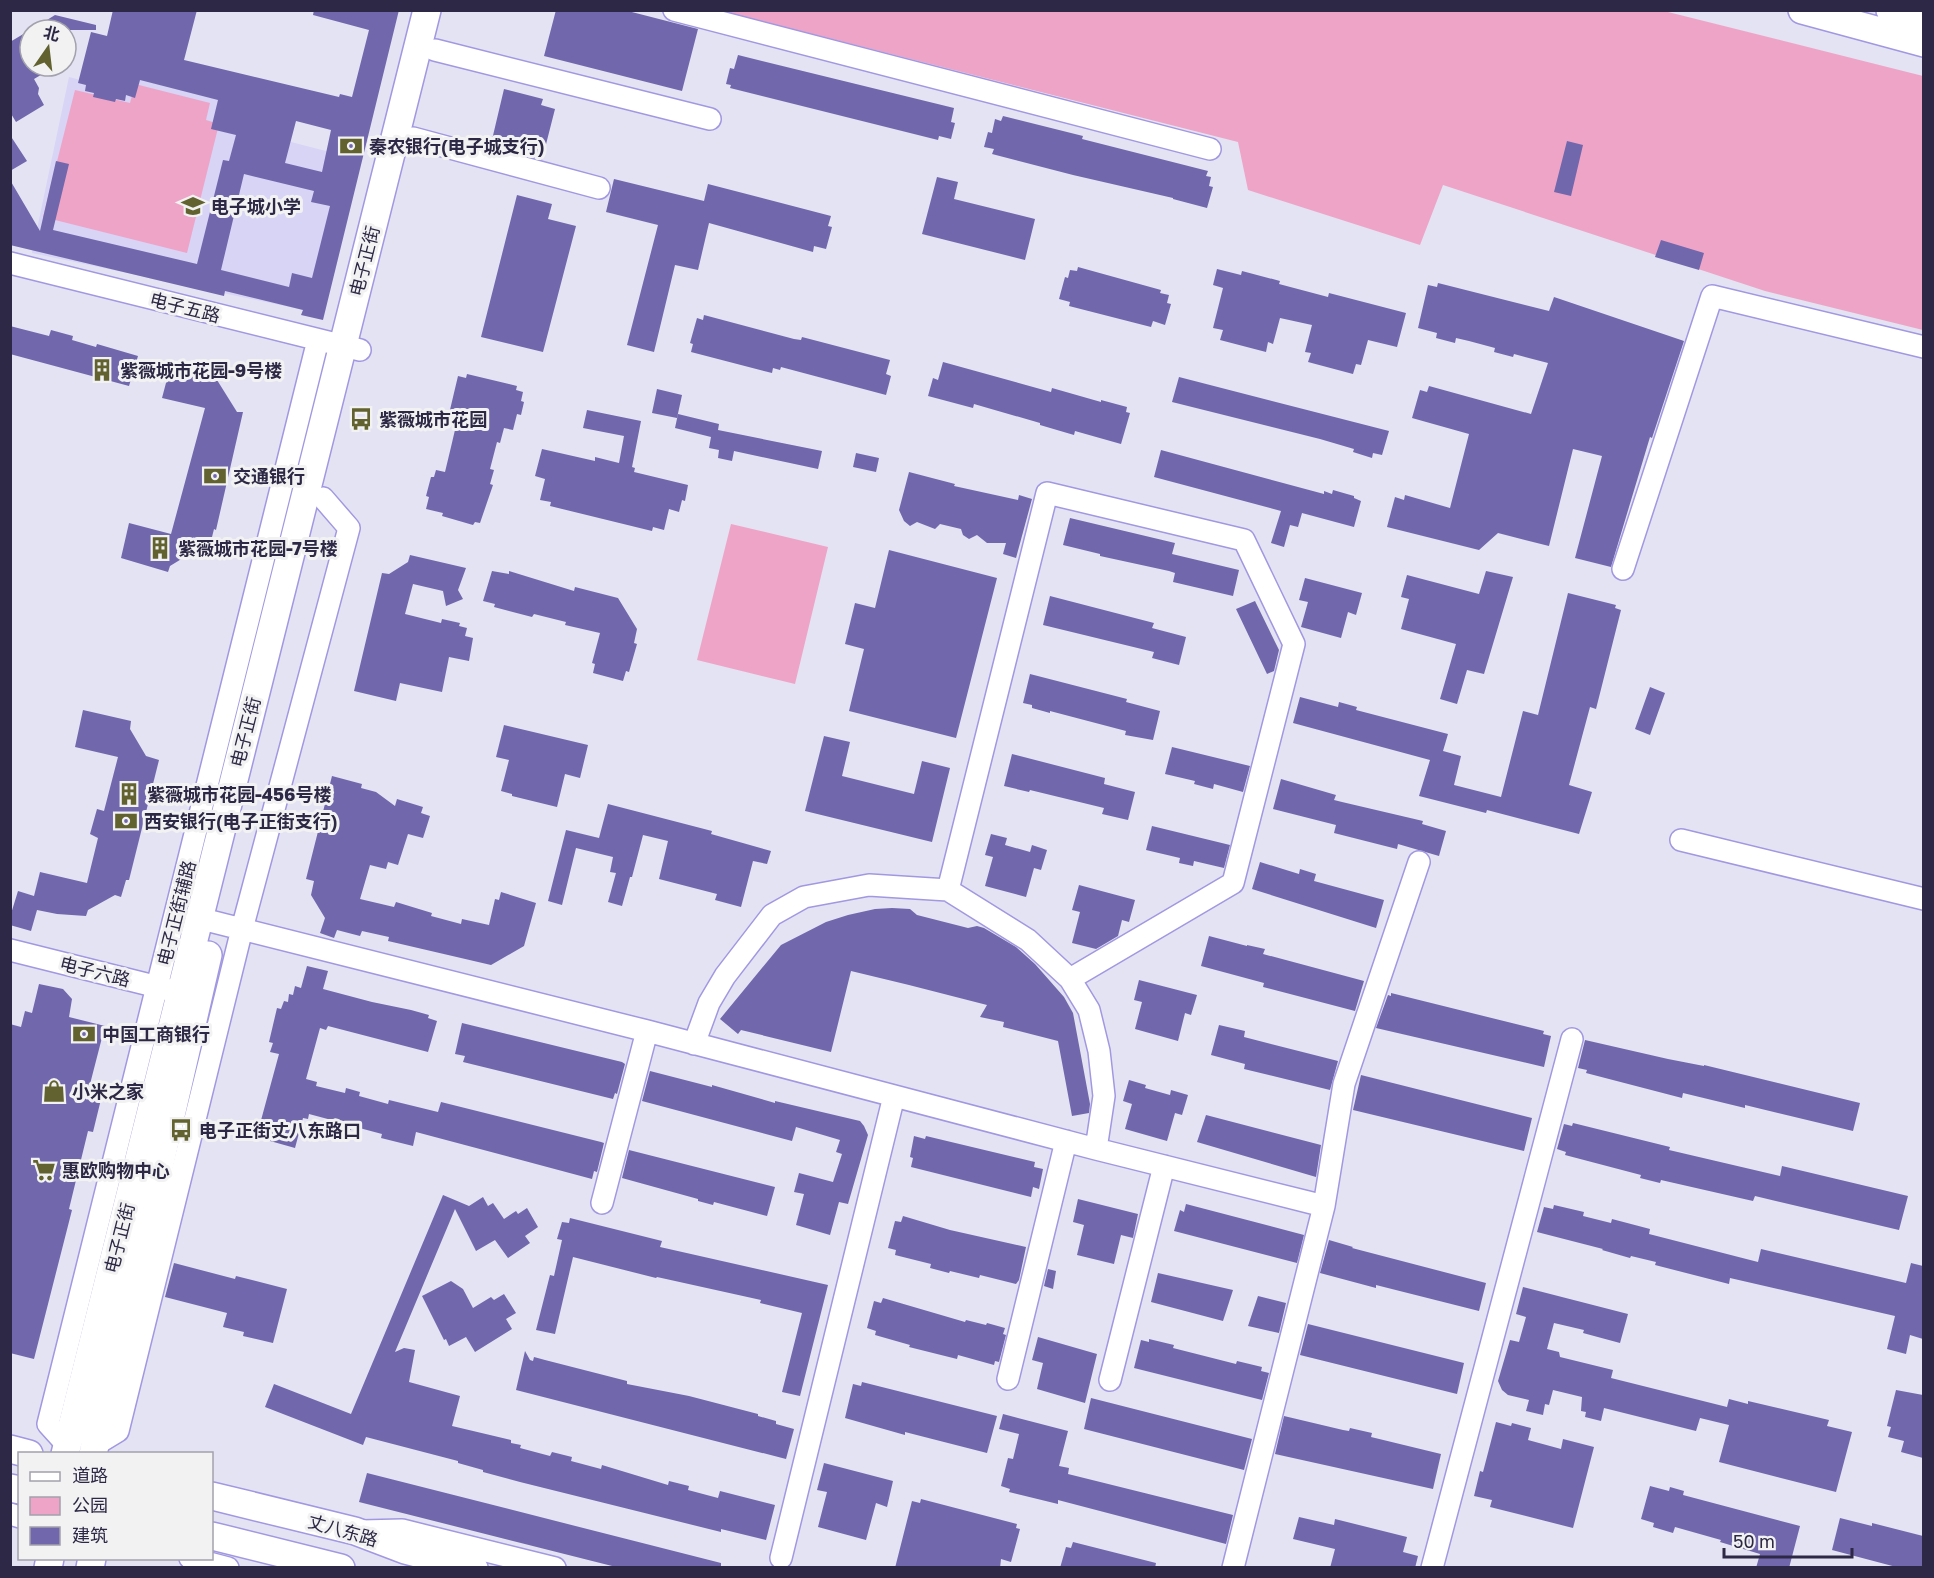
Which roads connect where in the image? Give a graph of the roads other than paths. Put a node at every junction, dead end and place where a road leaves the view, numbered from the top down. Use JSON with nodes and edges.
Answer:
{"nodes":[{"id":1,"x":427,"y":10,"type":"edge"},
{"id":2,"x":445,"y":10,"type":"edge"},
{"id":3,"x":674,"y":10,"type":"edge"},
{"id":4,"x":1802,"y":10,"type":"edge"},
{"id":5,"x":1890,"y":10,"type":"edge"},
{"id":6,"x":1923,"y":27,"type":"edge"},
{"id":7,"x":435,"y":50,"type":"junction"},
{"id":8,"x":710,"y":119,"type":"dead end"},
{"id":9,"x":413,"y":138,"type":"junction"},
{"id":10,"x":1210,"y":150,"type":"dead end"},
{"id":11,"x":598,"y":188,"type":"dead end"},
{"id":12,"x":10,"y":263,"type":"edge"},
{"id":13,"x":341,"y":345,"type":"junction"},
{"id":14,"x":1923,"y":347,"type":"edge"},
{"id":15,"x":323,"y":498,"type":"junction"},
{"id":16,"x":1623,"y":569,"type":"dead end"},
{"id":17,"x":1681,"y":840,"type":"dead end"},
{"id":18,"x":1419,"y":862,"type":"dead end"},
{"id":19,"x":948,"y":890,"type":"junction"},
{"id":20,"x":1923,"y":899,"type":"edge"},
{"id":21,"x":207,"y":921,"type":"junction"},
{"id":22,"x":242,"y":929,"type":"junction"},
{"id":23,"x":10,"y":950,"type":"edge"},
{"id":24,"x":1070,"y":979,"type":"junction"},
{"id":25,"x":169,"y":990,"type":"junction"},
{"id":26,"x":647,"y":1031,"type":"junction"},
{"id":27,"x":1572,"y":1039,"type":"dead end"},
{"id":28,"x":694,"y":1044,"type":"junction"},
{"id":29,"x":894,"y":1096,"type":"junction"},
{"id":30,"x":1066,"y":1141,"type":"junction"},
{"id":31,"x":1096,"y":1149,"type":"junction"},
{"id":32,"x":1164,"y":1166,"type":"junction"},
{"id":33,"x":602,"y":1203,"type":"dead end"},
{"id":34,"x":1324,"y":1206,"type":"junction"},
{"id":35,"x":1008,"y":1379,"type":"dead end"},
{"id":36,"x":1110,"y":1380,"type":"dead end"},
{"id":37,"x":66,"y":1449,"type":"edge"},
{"id":38,"x":94,"y":1449,"type":"edge"},
{"id":39,"x":213,"y":1496,"type":"edge"},
{"id":40,"x":355,"y":1531,"type":"junction"},
{"id":41,"x":213,"y":1536,"type":"edge"},
{"id":42,"x":781,"y":1558,"type":"dead end"},
{"id":43,"x":198,"y":1560,"type":"edge"},
{"id":44,"x":228,"y":1568,"type":"edge"},
{"id":45,"x":341,"y":1568,"type":"edge"},
{"id":46,"x":474,"y":1568,"type":"edge"},
{"id":47,"x":555,"y":1568,"type":"edge"},
{"id":48,"x":1233,"y":1568,"type":"edge"},
{"id":49,"x":1432,"y":1568,"type":"edge"}],
"edges":[{"from":1,"to":13,"type":"main road","name":"电子正街"},
{"from":2,"to":7,"type":"main road","name":"电子正街"},
{"from":3,"to":10,"type":"street"},
{"from":4,"to":6,"type":"main road"},
{"from":5,"to":6,"type":"main road"},
{"from":7,"to":8,"type":"street"},
{"from":7,"to":9,"type":"main road","name":"电子正街"},
{"from":9,"to":11,"type":"street"},
{"from":9,"to":13,"type":"main road","name":"电子正街"},
{"from":12,"to":13,"type":"street","name":"电子五路"},
{"from":13,"to":15,"type":"main road","name":"电子正街"},
{"from":13,"to":21,"type":"main road","name":"电子正街"},
{"from":13,"to":25,"type":"street","name":"电子正街辅路"},
{"from":14,"to":16,"type":"street"},
{"from":15,"to":21,"type":"main road","name":"电子正街"},
{"from":15,"to":22,"type":"street"},
{"from":17,"to":20,"type":"street"},
{"from":18,"to":34,"type":"street"},
{"from":19,"to":24,"type":"street"},
{"from":19,"to":24,"type":"street"},
{"from":19,"to":28,"type":"street"},
{"from":21,"to":22,"type":"street"},
{"from":21,"to":25,"type":"main road","name":"电子正街"},
{"from":21,"to":38,"type":"main road","name":"电子正街"},
{"from":22,"to":26,"type":"street"},
{"from":22,"to":38,"type":"street"},
{"from":23,"to":25,"type":"street","name":"电子六路"},
{"from":24,"to":31,"type":"street"},
{"from":25,"to":37,"type":"main road","name":"电子正街"},
{"from":26,"to":28,"type":"street"},
{"from":26,"to":33,"type":"street"},
{"from":27,"to":49,"type":"street"},
{"from":28,"to":29,"type":"street"},
{"from":29,"to":30,"type":"street"},
{"from":29,"to":42,"type":"street"},
{"from":30,"to":31,"type":"street"},
{"from":30,"to":35,"type":"street"},
{"from":31,"to":32,"type":"street"},
{"from":32,"to":34,"type":"street"},
{"from":32,"to":36,"type":"street"},
{"from":34,"to":48,"type":"street"},
{"from":39,"to":40,"type":"main road","name":"丈八东路"},
{"from":40,"to":46,"type":"main road","name":"丈八东路"},
{"from":40,"to":47,"type":"street"},
{"from":41,"to":45,"type":"main road","name":"丈八东路"},
{"from":43,"to":44,"type":"street"}]}
